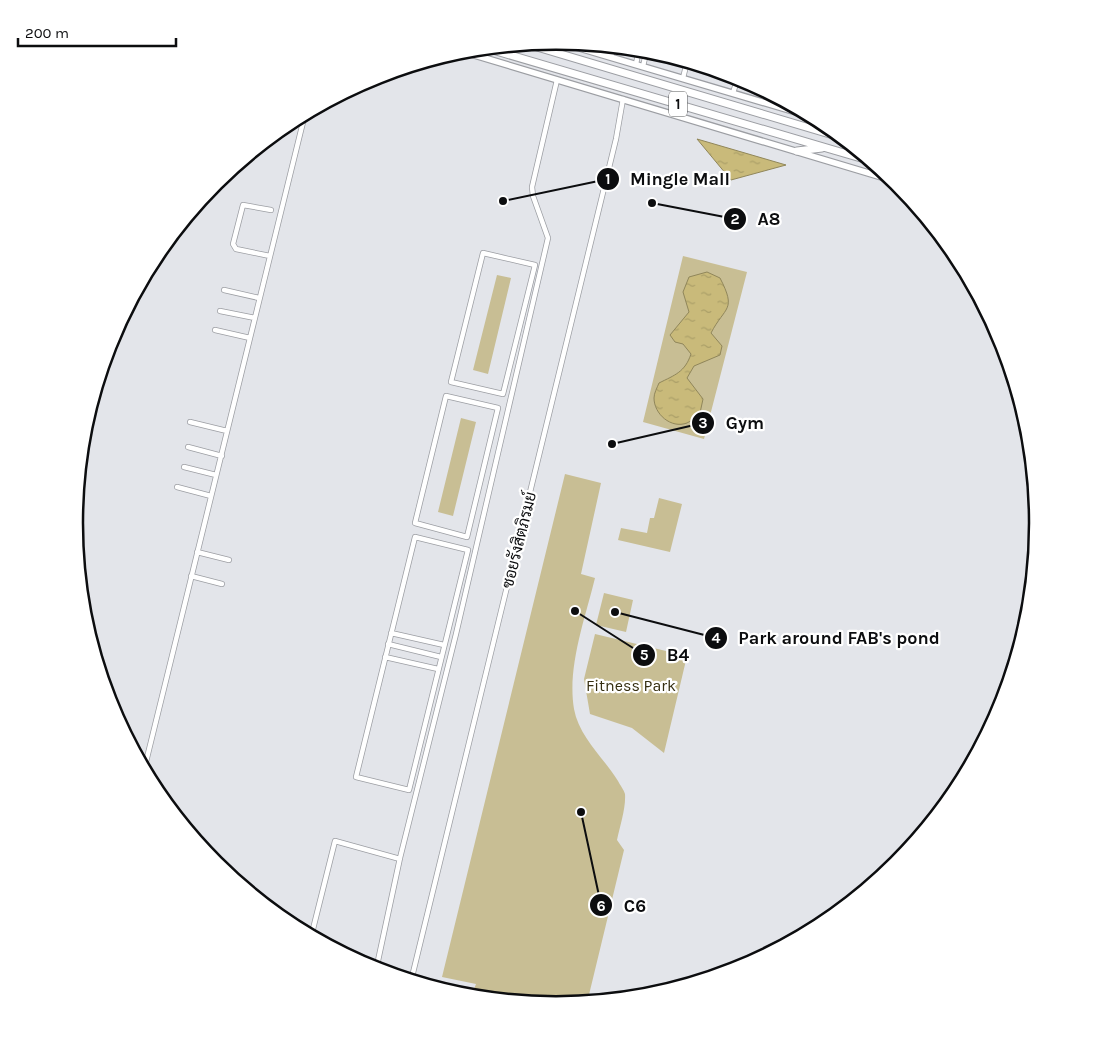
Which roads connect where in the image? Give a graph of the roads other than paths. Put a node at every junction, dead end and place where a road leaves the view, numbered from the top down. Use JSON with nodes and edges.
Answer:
{"nodes":[{"id":1,"x":548,"y":50,"type":"edge"},
{"id":2,"x":593,"y":52,"type":"edge"},
{"id":3,"x":504,"y":53,"type":"edge"},
{"id":4,"x":612,"y":53,"type":"edge"},
{"id":5,"x":479,"y":57,"type":"edge"},
{"id":6,"x":611,"y":57,"type":"junction"},
{"id":7,"x":638,"y":57,"type":"edge"},
{"id":8,"x":644,"y":58,"type":"edge"},
{"id":9,"x":636,"y":64,"type":"junction"},
{"id":10,"x":643,"y":66,"type":"junction"},
{"id":11,"x":686,"y":68,"type":"edge"},
{"id":12,"x":683,"y":78,"type":"junction"},
{"id":13,"x":557,"y":80,"type":"junction"},
{"id":14,"x":735,"y":85,"type":"edge"},
{"id":15,"x":732,"y":93,"type":"junction"},
{"id":16,"x":623,"y":99,"type":"junction"},
{"id":17,"x":768,"y":103,"type":"joint"},
{"id":18,"x":776,"y":104,"type":"edge"},
{"id":19,"x":303,"y":124,"type":"edge"},
{"id":20,"x":823,"y":132,"type":"edge"},
{"id":21,"x":824,"y":147,"type":"junction"},
{"id":22,"x":796,"y":151,"type":"junction"},
{"id":23,"x":855,"y":156,"type":"edge"},
{"id":24,"x":877,"y":176,"type":"edge"},
{"id":25,"x":271,"y":210,"type":"dead end"},
{"id":26,"x":270,"y":256,"type":"junction"},
{"id":27,"x":224,"y":290,"type":"dead end"},
{"id":28,"x":259,"y":298,"type":"junction"},
{"id":29,"x":220,"y":311,"type":"dead end"},
{"id":30,"x":254,"y":318,"type":"junction"},
{"id":31,"x":215,"y":330,"type":"dead end"},
{"id":32,"x":519,"y":330,"type":"junction"},
{"id":33,"x":527,"y":332,"type":"junction"},
{"id":34,"x":250,"y":338,"type":"junction"},
{"id":35,"x":190,"y":422,"type":"dead end"},
{"id":36,"x":227,"y":431,"type":"junction"},
{"id":37,"x":188,"y":447,"type":"dead end"},
{"id":38,"x":222,"y":456,"type":"junction"},
{"id":39,"x":184,"y":467,"type":"dead end"},
{"id":40,"x":483,"y":471,"type":"junction"},
{"id":41,"x":494,"y":474,"type":"junction"},
{"id":42,"x":216,"y":475,"type":"junction"},
{"id":43,"x":177,"y":487,"type":"dead end"},
{"id":44,"x":212,"y":496,"type":"junction"},
{"id":45,"x":198,"y":552,"type":"junction"},
{"id":46,"x":229,"y":560,"type":"dead end"},
{"id":47,"x":191,"y":576,"type":"junction"},
{"id":48,"x":222,"y":584,"type":"dead end"},
{"id":49,"x":448,"y":630,"type":"junction"},
{"id":50,"x":391,"y":632,"type":"junction"},
{"id":51,"x":456,"y":632,"type":"junction"},
{"id":52,"x":388,"y":644,"type":"junction"},
{"id":53,"x":444,"y":645,"type":"junction"},
{"id":54,"x":385,"y":657,"type":"junction"},
{"id":55,"x":442,"y":657,"type":"junction"},
{"id":56,"x":438,"y":669,"type":"junction"},
{"id":57,"x":146,"y":760,"type":"edge"},
{"id":58,"x":400,"y":859,"type":"junction"},
{"id":59,"x":314,"y":930,"type":"edge"},
{"id":60,"x":378,"y":962,"type":"edge"},
{"id":61,"x":413,"y":975,"type":"edge"}],
"edges":[{"from":1,"to":20,"type":"highway","number":"1"},
{"from":2,"to":6,"type":"main road","number":"1"},
{"from":3,"to":21,"type":"highway","number":"1"},
{"from":4,"to":6,"type":"street"},
{"from":5,"to":13,"type":"main road","number":"1"},
{"from":6,"to":9,"type":"main road","number":"1"},
{"from":7,"to":9,"type":"street"},
{"from":8,"to":10,"type":"street"},
{"from":9,"to":10,"type":"main road","number":"1"},
{"from":10,"to":12,"type":"main road","number":"1"},
{"from":11,"to":12,"type":"street"},
{"from":12,"to":15,"type":"main road","number":"1"},
{"from":13,"to":16,"type":"main road","number":"1"},
{"from":13,"to":33,"type":"street"},
{"from":14,"to":15,"type":"street"},
{"from":15,"to":17,"type":"main road","number":"1"},
{"from":16,"to":22,"type":"main road","number":"1"},
{"from":16,"to":61,"type":"street","name":"ซอยรังสิตภิรมย์"},
{"from":17,"to":18,"type":"main road","number":"1"},
{"from":19,"to":26,"type":"street"},
{"from":21,"to":22,"type":"highway"},
{"from":21,"to":23,"type":"highway","number":"1"},
{"from":22,"to":24,"type":"main road","number":"1"},
{"from":25,"to":26,"type":"street"},
{"from":26,"to":28,"type":"street"},
{"from":27,"to":28,"type":"street"},
{"from":28,"to":30,"type":"street"},
{"from":29,"to":30,"type":"street"},
{"from":30,"to":34,"type":"street"},
{"from":31,"to":34,"type":"street"},
{"from":32,"to":32,"type":"street"},
{"from":32,"to":33,"type":"street"},
{"from":33,"to":41,"type":"street"},
{"from":34,"to":36,"type":"street"},
{"from":35,"to":36,"type":"street"},
{"from":36,"to":38,"type":"street"},
{"from":37,"to":38,"type":"street"},
{"from":38,"to":42,"type":"street"},
{"from":39,"to":42,"type":"street"},
{"from":40,"to":40,"type":"street"},
{"from":40,"to":41,"type":"street"},
{"from":41,"to":51,"type":"street"},
{"from":42,"to":44,"type":"street"},
{"from":43,"to":44,"type":"street"},
{"from":44,"to":45,"type":"street"},
{"from":45,"to":46,"type":"street"},
{"from":45,"to":47,"type":"street"},
{"from":47,"to":48,"type":"street"},
{"from":47,"to":57,"type":"street"},
{"from":49,"to":50,"type":"street"},
{"from":49,"to":51,"type":"street"},
{"from":49,"to":53,"type":"street"},
{"from":50,"to":52,"type":"street"},
{"from":50,"to":53,"type":"street"},
{"from":51,"to":58,"type":"street"},
{"from":52,"to":54,"type":"street"},
{"from":52,"to":55,"type":"street"},
{"from":53,"to":55,"type":"street"},
{"from":54,"to":56,"type":"street"},
{"from":54,"to":56,"type":"street"},
{"from":55,"to":56,"type":"street"},
{"from":58,"to":59,"type":"street"},
{"from":58,"to":60,"type":"street"}]}
